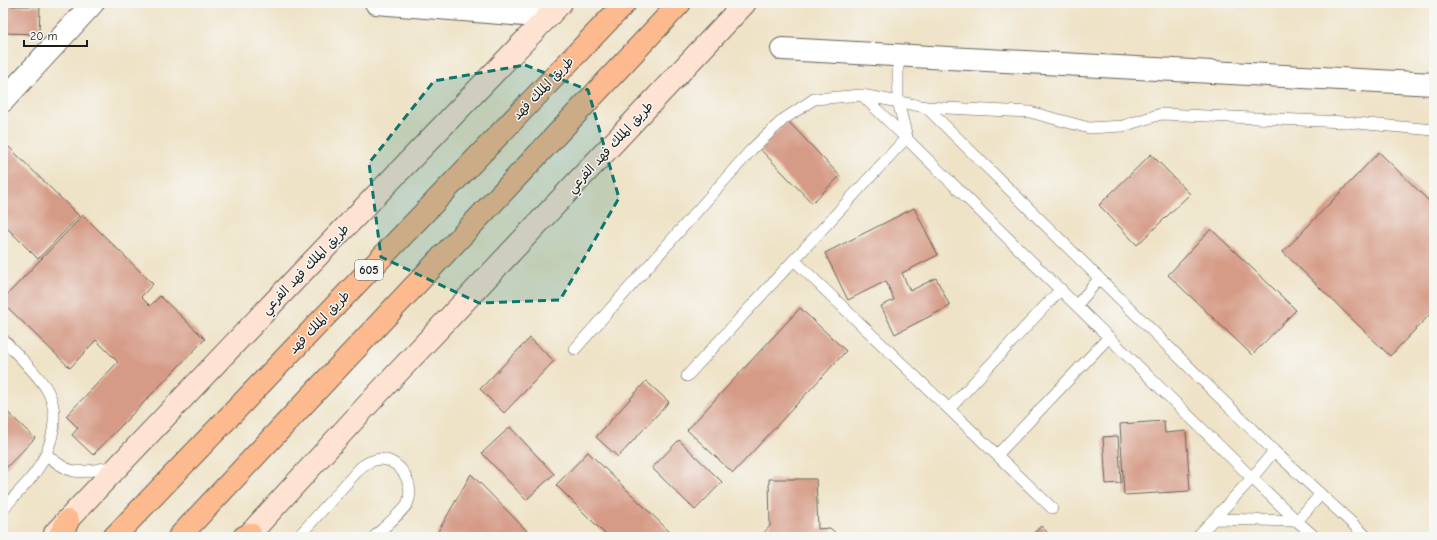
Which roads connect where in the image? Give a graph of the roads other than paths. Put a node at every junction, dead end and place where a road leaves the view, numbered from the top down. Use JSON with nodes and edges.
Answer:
{"nodes":[{"id":1,"x":93,"y":3,"type":"edge"},
{"id":2,"x":376,"y":3,"type":"edge"},
{"id":3,"x":624,"y":3,"type":"edge"},
{"id":4,"x":680,"y":3,"type":"edge"},
{"id":5,"x":745,"y":3,"type":"edge"},
{"id":6,"x":555,"y":10,"type":"edge"},
{"id":7,"x":782,"y":49,"type":"dead end"},
{"id":8,"x":898,"y":55,"type":"junction"},
{"id":9,"x":1434,"y":84,"type":"edge"},
{"id":10,"x":862,"y":95,"type":"junction"},
{"id":11,"x":3,"y":101,"type":"edge"},
{"id":12,"x":898,"y":102,"type":"junction"},
{"id":13,"x":926,"y":107,"type":"junction"},
{"id":14,"x":1434,"y":130,"type":"edge"},
{"id":15,"x":907,"y":137,"type":"junction"},
{"id":16,"x":794,"y":260,"type":"junction"},
{"id":17,"x":1099,"y":279,"type":"junction"},
{"id":18,"x":1061,"y":289,"type":"junction"},
{"id":19,"x":1077,"y":305,"type":"junction"},
{"id":20,"x":1109,"y":337,"type":"junction"},
{"id":21,"x":3,"y":339,"type":"edge"},
{"id":22,"x":575,"y":349,"type":"dead end"},
{"id":23,"x":687,"y":376,"type":"dead end"},
{"id":24,"x":949,"y":409,"type":"junction"},
{"id":25,"x":1274,"y":451,"type":"junction"},
{"id":26,"x":46,"y":454,"type":"junction"},
{"id":27,"x":997,"y":454,"type":"junction"},
{"id":28,"x":121,"y":465,"type":"junction"},
{"id":29,"x":1252,"y":478,"type":"junction"},
{"id":30,"x":1321,"y":494,"type":"junction"},
{"id":31,"x":1052,"y":508,"type":"dead end"},
{"id":32,"x":3,"y":509,"type":"edge"},
{"id":33,"x":1214,"y":519,"type":"junction"},
{"id":34,"x":1297,"y":521,"type":"junction"},
{"id":35,"x":64,"y":529,"type":"edge"},
{"id":36,"x":247,"y":536,"type":"edge"},
{"id":37,"x":51,"y":537,"type":"edge"},
{"id":38,"x":114,"y":537,"type":"edge"},
{"id":39,"x":179,"y":537,"type":"edge"},
{"id":40,"x":298,"y":537,"type":"edge"},
{"id":41,"x":374,"y":537,"type":"edge"},
{"id":42,"x":1197,"y":537,"type":"edge"},
{"id":43,"x":1315,"y":537,"type":"edge"},
{"id":44,"x":1367,"y":537,"type":"edge"}],
"edges":[{"from":1,"to":11,"type":"street"},
{"from":2,"to":6,"type":"street"},
{"from":3,"to":38,"type":"highway","name":"طريق الملك فهد","number":"605"},
{"from":4,"to":39,"type":"highway"},
{"from":5,"to":36,"type":"main road","name":"طريق الملك فهد الفرعي"},
{"from":6,"to":28,"type":"main road","name":"طريق الملك فهد الفرعي"},
{"from":7,"to":8,"type":"street"},
{"from":8,"to":9,"type":"street"},
{"from":8,"to":12,"type":"lane"},
{"from":10,"to":12,"type":"lane"},
{"from":10,"to":15,"type":"lane"},
{"from":10,"to":22,"type":"lane"},
{"from":12,"to":13,"type":"lane"},
{"from":12,"to":15,"type":"lane"},
{"from":13,"to":14,"type":"lane"},
{"from":13,"to":17,"type":"lane"},
{"from":15,"to":16,"type":"lane"},
{"from":15,"to":18,"type":"lane"},
{"from":16,"to":23,"type":"lane"},
{"from":16,"to":24,"type":"lane"},
{"from":17,"to":19,"type":"lane"},
{"from":17,"to":25,"type":"lane"},
{"from":18,"to":19,"type":"lane"},
{"from":18,"to":24,"type":"lane"},
{"from":19,"to":20,"type":"lane"},
{"from":20,"to":27,"type":"lane"},
{"from":20,"to":29,"type":"lane"},
{"from":21,"to":26,"type":"lane"},
{"from":24,"to":27,"type":"lane"},
{"from":25,"to":29,"type":"lane"},
{"from":25,"to":30,"type":"lane"},
{"from":26,"to":28,"type":"lane"},
{"from":26,"to":32,"type":"lane"},
{"from":27,"to":31,"type":"lane"},
{"from":28,"to":35,"type":"main road","name":"طريق الملك فهد الفرعي"},
{"from":29,"to":33,"type":"lane"},
{"from":29,"to":34,"type":"lane"},
{"from":30,"to":34,"type":"lane"},
{"from":30,"to":44,"type":"lane"},
{"from":33,"to":34,"type":"lane"},
{"from":33,"to":42,"type":"lane"},
{"from":34,"to":43,"type":"lane"},
{"from":35,"to":37,"type":"main road","name":"طريق الملك فهد الفرعي"},
{"from":40,"to":41,"type":"lane"}]}
